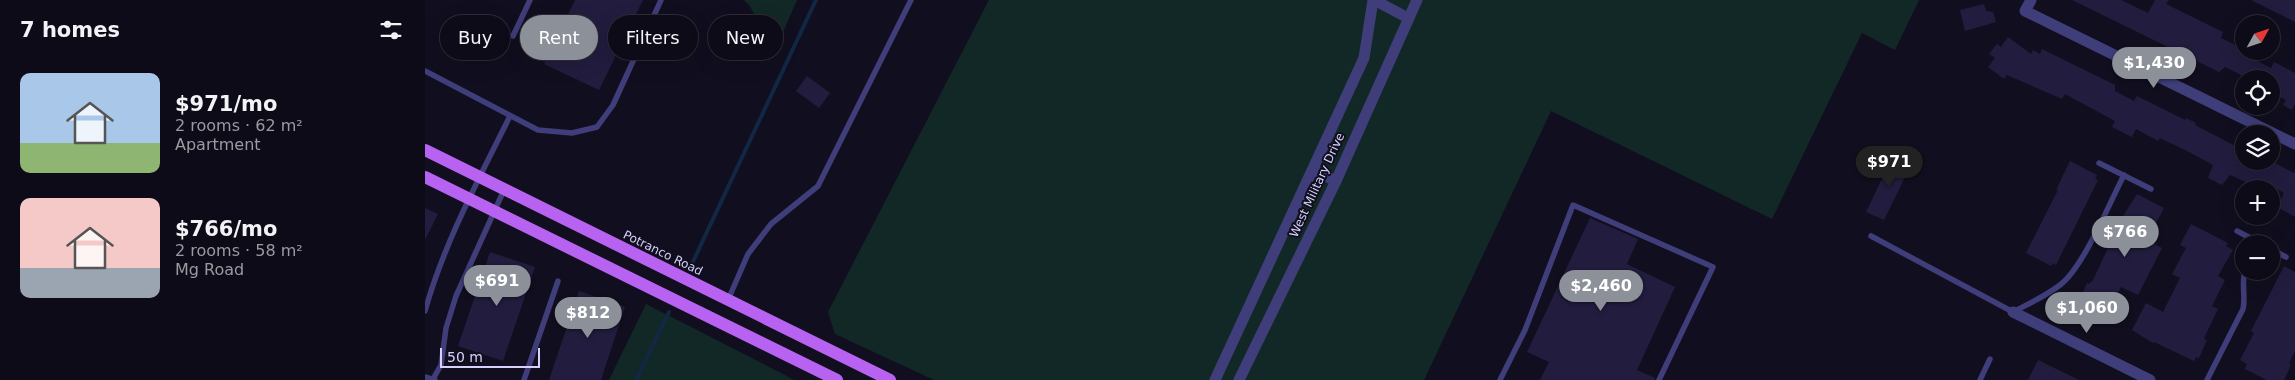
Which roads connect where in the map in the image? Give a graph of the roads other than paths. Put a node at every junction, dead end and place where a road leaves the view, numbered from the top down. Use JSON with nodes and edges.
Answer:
{"nodes":[{"id":1,"x":530,"y":0,"type":"edge"},
{"id":2,"x":661,"y":0,"type":"edge"},
{"id":3,"x":911,"y":0,"type":"edge"},
{"id":4,"x":1374,"y":0,"type":"edge"},
{"id":5,"x":1417,"y":0,"type":"edge"},
{"id":6,"x":2031,"y":0,"type":"edge"},
{"id":7,"x":1408,"y":18,"type":"junction"},
{"id":8,"x":513,"y":36,"type":"dead end"},
{"id":9,"x":425,"y":71,"type":"edge"},
{"id":10,"x":510,"y":116,"type":"junction"},
{"id":11,"x":2295,"y":144,"type":"edge"},
{"id":12,"x":425,"y":150,"type":"edge"},
{"id":13,"x":2099,"y":163,"type":"dead end"},
{"id":14,"x":1313,"y":170,"type":"junction"},
{"id":15,"x":2124,"y":175,"type":"junction"},
{"id":16,"x":425,"y":176,"type":"edge"},
{"id":17,"x":480,"y":177,"type":"junction"},
{"id":18,"x":1336,"y":181,"type":"junction"},
{"id":19,"x":2151,"y":188,"type":"dead end"},
{"id":20,"x":504,"y":189,"type":"junction"},
{"id":21,"x":470,"y":199,"type":"junction"},
{"id":22,"x":496,"y":211,"type":"junction"},
{"id":23,"x":2237,"y":231,"type":"dead end"},
{"id":24,"x":2244,"y":235,"type":"edge"},
{"id":25,"x":1871,"y":236,"type":"dead end"},
{"id":26,"x":2280,"y":254,"type":"edge"},
{"id":27,"x":2286,"y":257,"type":"dead end"},
{"id":28,"x":2244,"y":280,"type":"edge"},
{"id":29,"x":558,"y":281,"type":"dead end"},
{"id":30,"x":728,"y":300,"type":"junction"},
{"id":31,"x":425,"y":311,"type":"edge"},
{"id":32,"x":2013,"y":312,"type":"junction"},
{"id":33,"x":1991,"y":359,"type":"dead end"},
{"id":34,"x":425,"y":377,"type":"edge"},
{"id":35,"x":434,"y":379,"type":"edge"},
{"id":36,"x":523,"y":380,"type":"edge"},
{"id":37,"x":837,"y":380,"type":"edge"},
{"id":38,"x":890,"y":380,"type":"edge"},
{"id":39,"x":1215,"y":380,"type":"edge"},
{"id":40,"x":1239,"y":380,"type":"edge"},
{"id":41,"x":1500,"y":380,"type":"edge"},
{"id":42,"x":1659,"y":380,"type":"edge"},
{"id":43,"x":1980,"y":380,"type":"edge"},
{"id":44,"x":2150,"y":380,"type":"edge"},
{"id":45,"x":2207,"y":380,"type":"edge"}],
"edges":[{"from":1,"to":8,"type":"lane"},
{"from":2,"to":10,"type":"lane"},
{"from":3,"to":30,"type":"lane"},
{"from":4,"to":7,"type":"street"},
{"from":4,"to":14,"type":"street","name":"West Military Drive"},
{"from":5,"to":7,"type":"street","name":"West Military Drive"},
{"from":6,"to":11,"type":"street"},
{"from":7,"to":18,"type":"street","name":"West Military Drive"},
{"from":9,"to":10,"type":"lane"},
{"from":10,"to":17,"type":"lane"},
{"from":12,"to":17,"type":"main road","name":"Potranco Road"},
{"from":13,"to":15,"type":"lane"},
{"from":14,"to":18,"type":"street"},
{"from":14,"to":39,"type":"street","name":"West Military Drive"},
{"from":15,"to":19,"type":"lane"},
{"from":15,"to":32,"type":"lane"},
{"from":16,"to":21,"type":"main road"},
{"from":17,"to":20,"type":"main road","name":"Potranco Road"},
{"from":17,"to":21,"type":"lane"},
{"from":18,"to":40,"type":"street","name":"West Military Drive"},
{"from":20,"to":22,"type":"lane"},
{"from":20,"to":30,"type":"main road","name":"Potranco Road"},
{"from":21,"to":22,"type":"main road"},
{"from":21,"to":31,"type":"lane"},
{"from":22,"to":35,"type":"lane"},
{"from":22,"to":37,"type":"main road"},
{"from":23,"to":24,"type":"lane"},
{"from":25,"to":32,"type":"lane"},
{"from":26,"to":27,"type":"lane"},
{"from":28,"to":45,"type":"lane"},
{"from":29,"to":36,"type":"lane"},
{"from":30,"to":38,"type":"main road","name":"Potranco Road"},
{"from":32,"to":44,"type":"street"},
{"from":33,"to":43,"type":"lane"},
{"from":34,"to":35,"type":"lane"},
{"from":41,"to":42,"type":"lane"}]}
